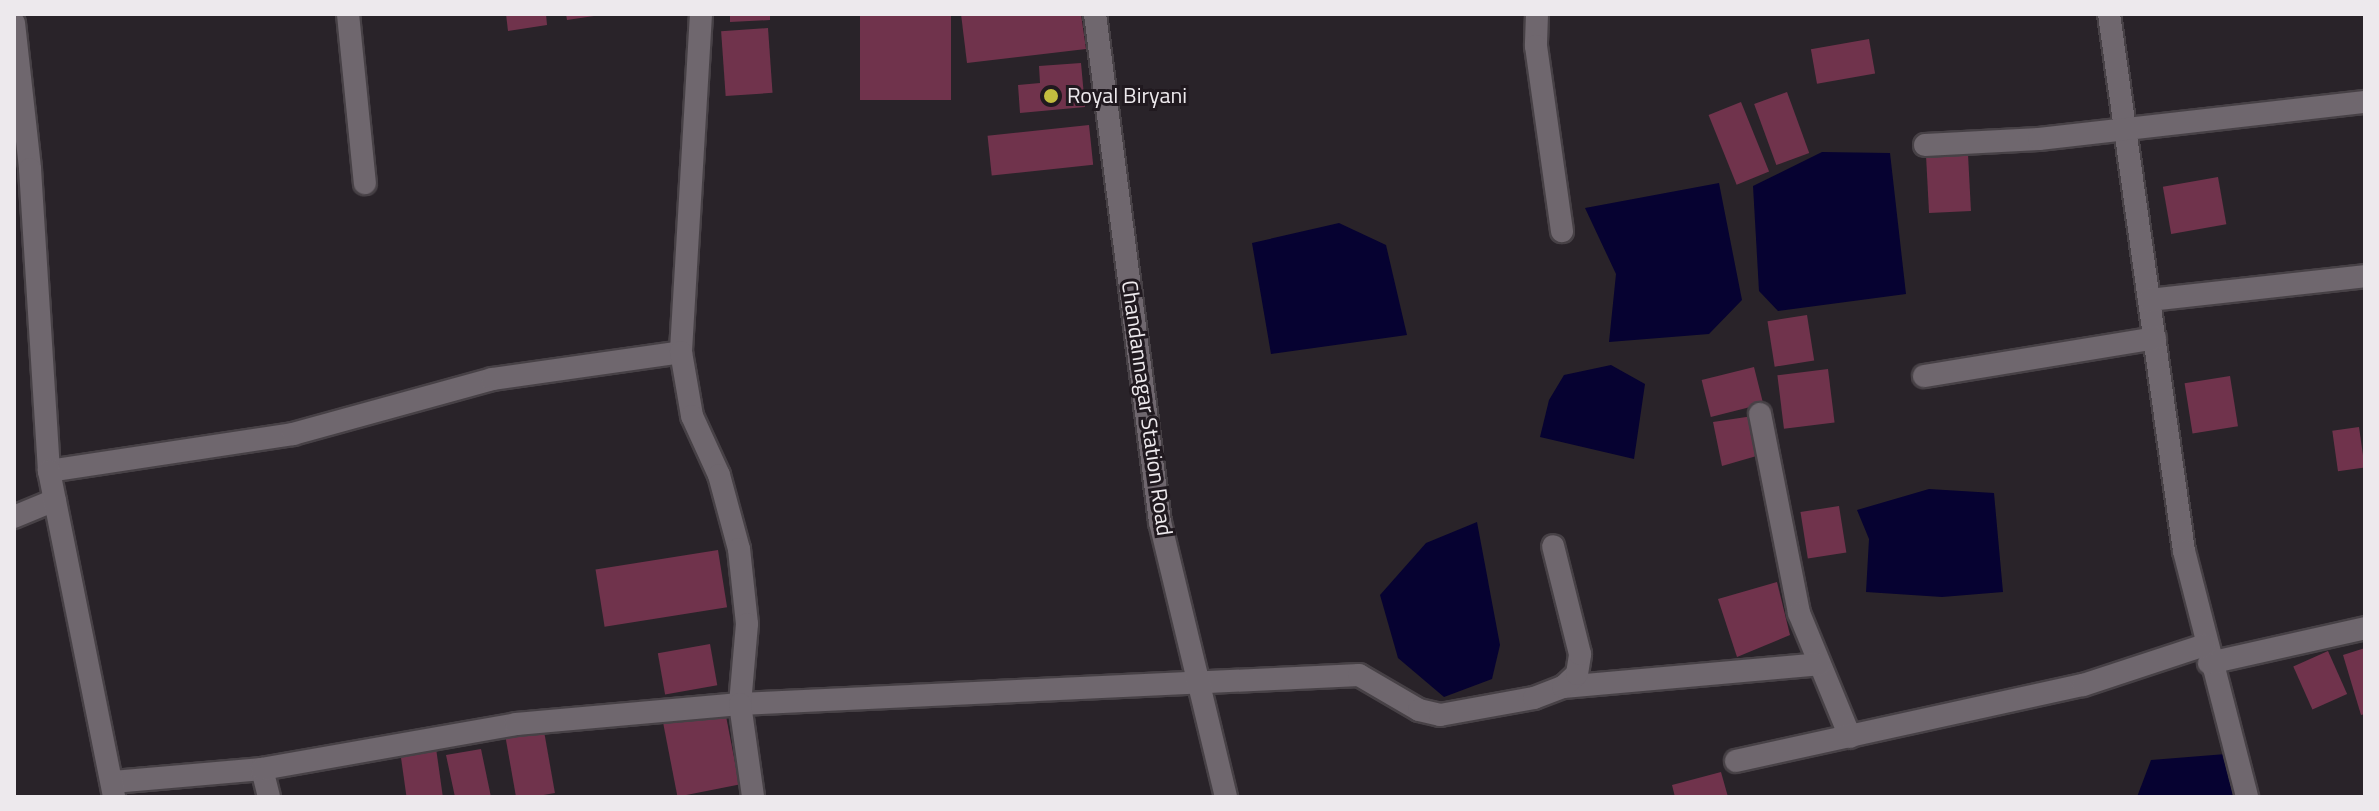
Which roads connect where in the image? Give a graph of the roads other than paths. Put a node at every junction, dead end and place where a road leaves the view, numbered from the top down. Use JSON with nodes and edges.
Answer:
{"nodes":[{"id":1,"x":348,"y":14,"type":"edge"},
{"id":2,"x":701,"y":14,"type":"edge"},
{"id":3,"x":1095,"y":14,"type":"edge"},
{"id":4,"x":1537,"y":14,"type":"edge"},
{"id":5,"x":2109,"y":14,"type":"edge"},
{"id":6,"x":14,"y":23,"type":"edge"},
{"id":7,"x":2365,"y":102,"type":"edge"},
{"id":8,"x":2122,"y":128,"type":"junction"},
{"id":9,"x":1925,"y":145,"type":"dead end"},
{"id":10,"x":365,"y":183,"type":"dead end"},
{"id":11,"x":1562,"y":231,"type":"dead end"},
{"id":12,"x":2365,"y":276,"type":"edge"},
{"id":13,"x":2149,"y":300,"type":"junction"},
{"id":14,"x":2155,"y":338,"type":"junction"},
{"id":15,"x":681,"y":352,"type":"junction"},
{"id":16,"x":1924,"y":376,"type":"dead end"},
{"id":17,"x":1760,"y":414,"type":"dead end"},
{"id":18,"x":49,"y":471,"type":"junction"},
{"id":19,"x":55,"y":500,"type":"junction"},
{"id":20,"x":14,"y":517,"type":"edge"},
{"id":21,"x":1553,"y":546,"type":"dead end"},
{"id":22,"x":2365,"y":628,"type":"edge"},
{"id":23,"x":2207,"y":654,"type":"junction"},
{"id":24,"x":1819,"y":664,"type":"junction"},
{"id":25,"x":1198,"y":682,"type":"junction"},
{"id":26,"x":1563,"y":687,"type":"junction"},
{"id":27,"x":740,"y":704,"type":"junction"},
{"id":28,"x":1850,"y":737,"type":"junction"},
{"id":29,"x":1736,"y":761,"type":"dead end"},
{"id":30,"x":262,"y":769,"type":"junction"},
{"id":31,"x":114,"y":790,"type":"edge"},
{"id":32,"x":269,"y":797,"type":"edge"},
{"id":33,"x":753,"y":797,"type":"edge"},
{"id":34,"x":1226,"y":797,"type":"edge"},
{"id":35,"x":2247,"y":797,"type":"edge"}],
"edges":[{"from":1,"to":10,"type":"street"},
{"from":2,"to":15,"type":"street"},
{"from":3,"to":25,"type":"street","name":"Chandannagar Station Road"},
{"from":4,"to":11,"type":"street"},
{"from":5,"to":8,"type":"street"},
{"from":6,"to":18,"type":"street"},
{"from":7,"to":8,"type":"street"},
{"from":8,"to":9,"type":"street"},
{"from":8,"to":13,"type":"street"},
{"from":12,"to":13,"type":"street"},
{"from":13,"to":14,"type":"street"},
{"from":14,"to":16,"type":"street"},
{"from":14,"to":23,"type":"street"},
{"from":15,"to":18,"type":"street"},
{"from":15,"to":27,"type":"street"},
{"from":17,"to":24,"type":"street"},
{"from":18,"to":19,"type":"street"},
{"from":19,"to":20,"type":"street"},
{"from":19,"to":31,"type":"street"},
{"from":21,"to":26,"type":"street"},
{"from":22,"to":23,"type":"street"},
{"from":23,"to":28,"type":"street"},
{"from":23,"to":35,"type":"street"},
{"from":24,"to":26,"type":"street"},
{"from":24,"to":28,"type":"street"},
{"from":25,"to":26,"type":"street"},
{"from":25,"to":27,"type":"street"},
{"from":25,"to":34,"type":"street","name":"Chandannagar Station Road"},
{"from":27,"to":30,"type":"street"},
{"from":27,"to":33,"type":"street"},
{"from":28,"to":29,"type":"street"},
{"from":30,"to":31,"type":"street"},
{"from":30,"to":32,"type":"street"}]}
